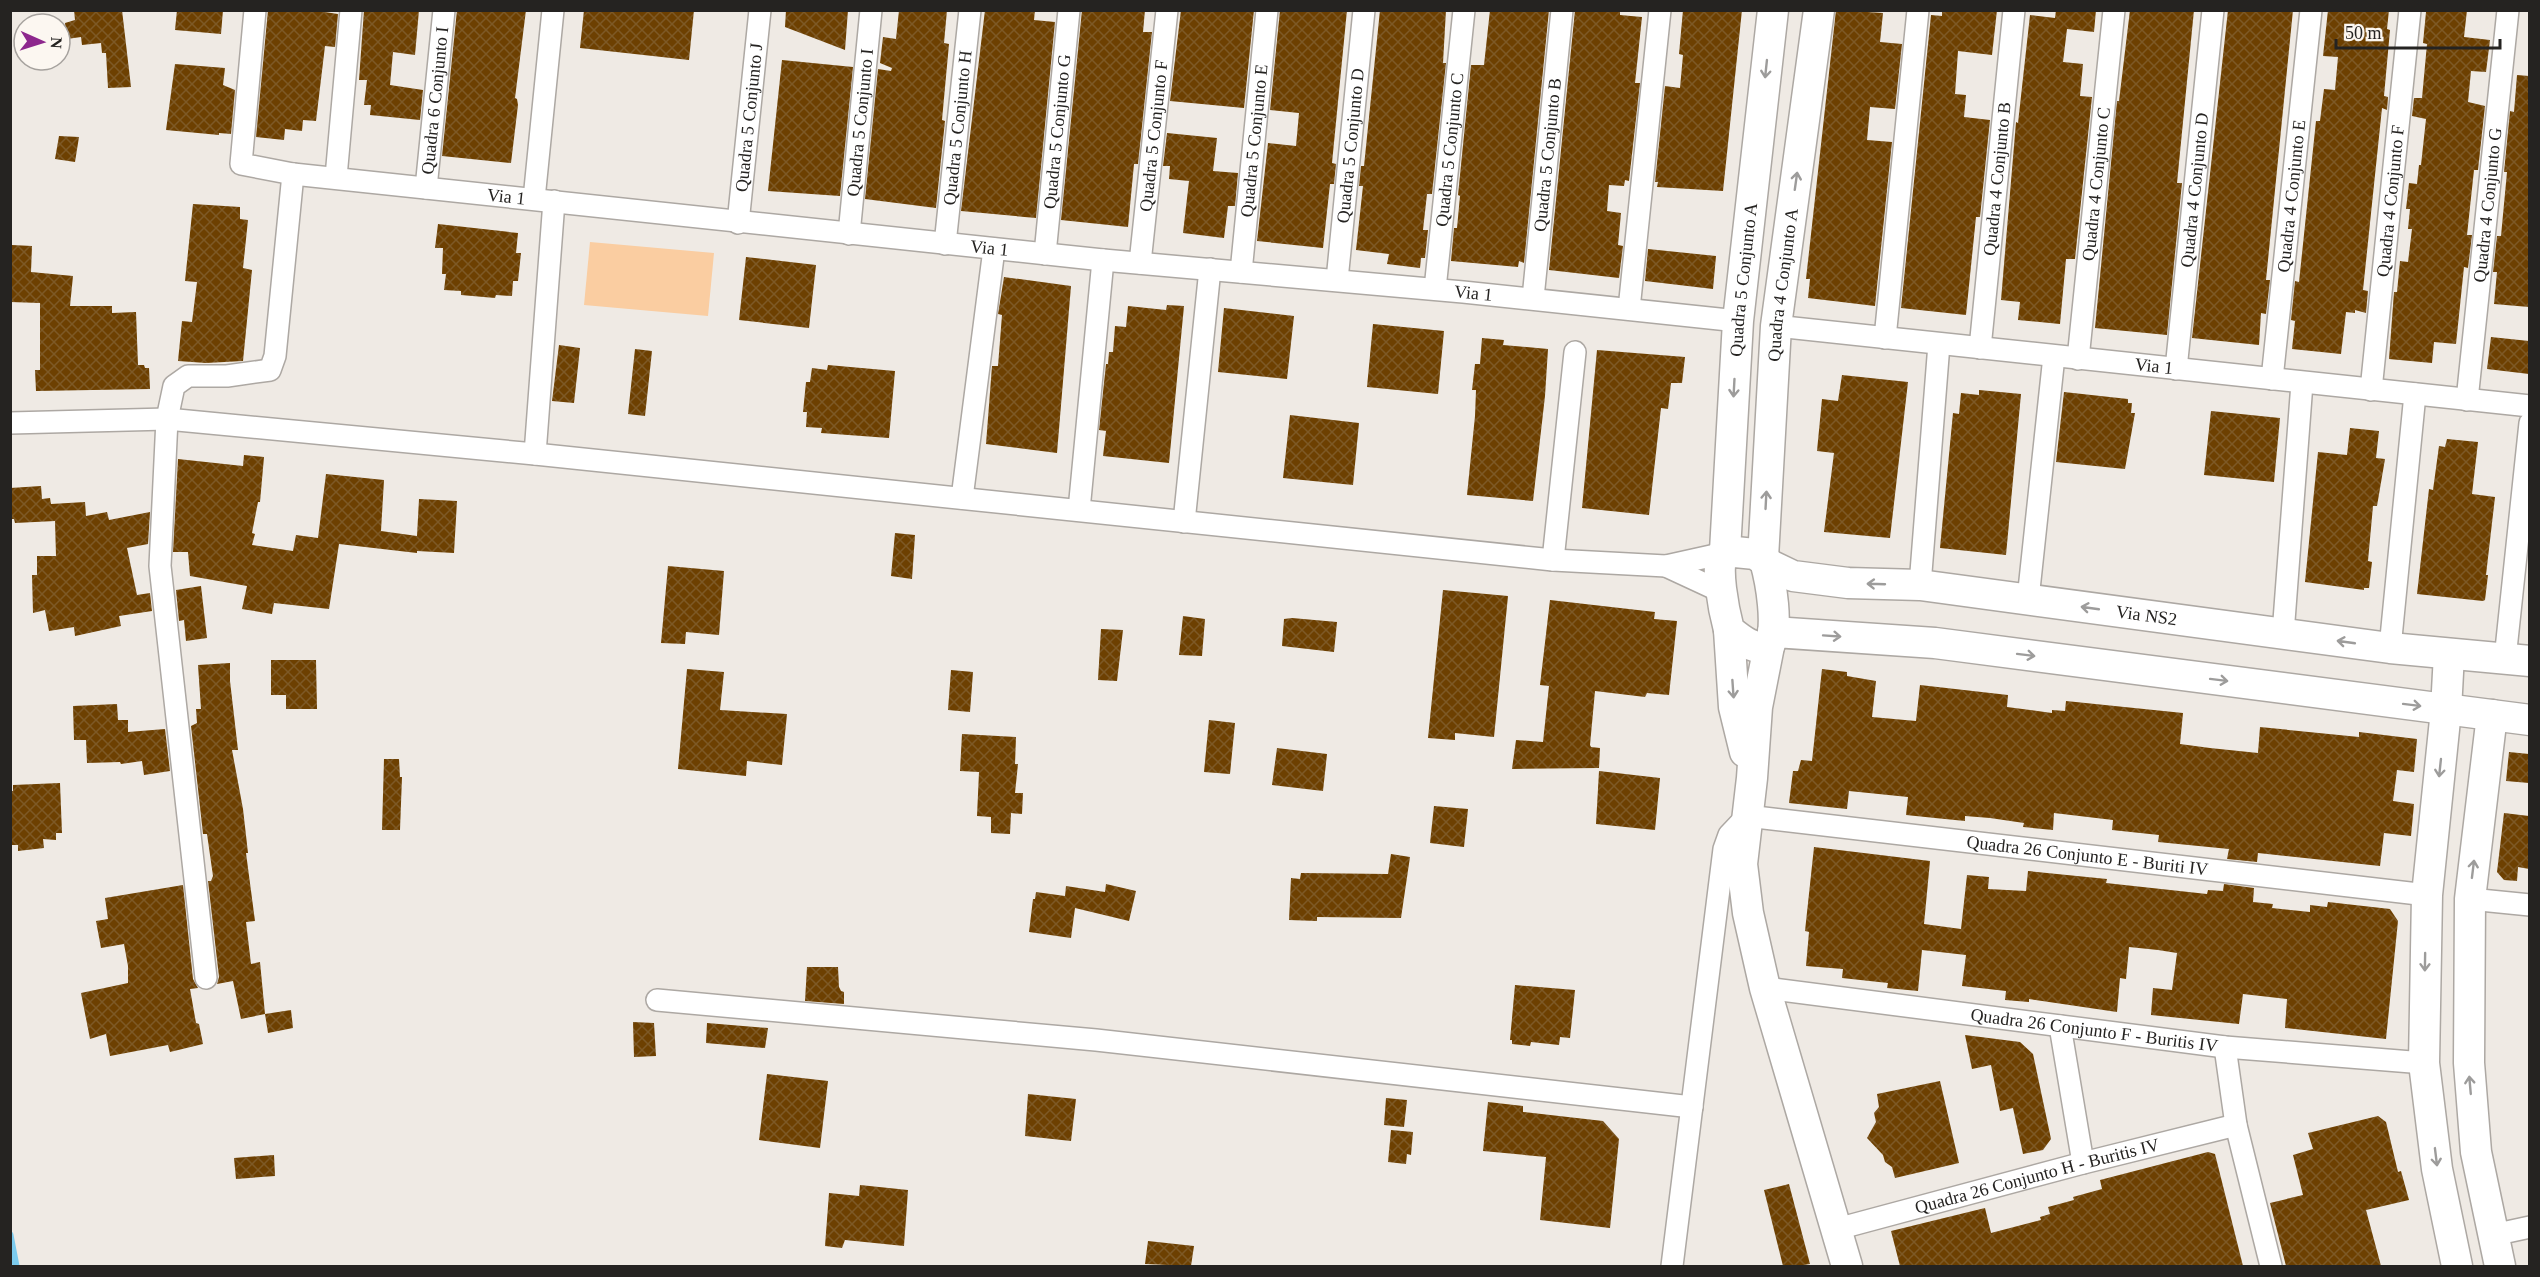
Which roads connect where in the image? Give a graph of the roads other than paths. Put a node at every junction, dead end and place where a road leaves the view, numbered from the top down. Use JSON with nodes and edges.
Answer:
{"nodes":[{"id":1,"x":255,"y":10,"type":"edge"},
{"id":2,"x":351,"y":10,"type":"edge"},
{"id":3,"x":444,"y":10,"type":"edge"},
{"id":4,"x":553,"y":10,"type":"edge"},
{"id":5,"x":760,"y":10,"type":"edge"},
{"id":6,"x":871,"y":10,"type":"edge"},
{"id":7,"x":970,"y":10,"type":"edge"},
{"id":8,"x":1069,"y":10,"type":"edge"},
{"id":9,"x":1167,"y":10,"type":"edge"},
{"id":10,"x":1267,"y":10,"type":"edge"},
{"id":11,"x":1364,"y":10,"type":"edge"},
{"id":12,"x":1464,"y":10,"type":"edge"},
{"id":13,"x":1562,"y":10,"type":"edge"},
{"id":14,"x":1660,"y":10,"type":"edge"},
{"id":15,"x":1773,"y":10,"type":"edge"},
{"id":16,"x":1819,"y":10,"type":"edge"},
{"id":17,"x":1918,"y":10,"type":"edge"},
{"id":18,"x":2014,"y":10,"type":"edge"},
{"id":19,"x":2114,"y":10,"type":"edge"},
{"id":20,"x":2213,"y":10,"type":"edge"},
{"id":21,"x":2311,"y":10,"type":"edge"},
{"id":22,"x":2410,"y":10,"type":"edge"},
{"id":23,"x":2508,"y":10,"type":"edge"},
{"id":24,"x":293,"y":174,"type":"junction"},
{"id":25,"x":336,"y":177,"type":"junction"},
{"id":26,"x":426,"y":188,"type":"junction"},
{"id":27,"x":544,"y":200,"type":"junction"},
{"id":28,"x":738,"y":223,"type":"junction"},
{"id":29,"x":849,"y":234,"type":"junction"},
{"id":30,"x":945,"y":244,"type":"junction"},
{"id":31,"x":994,"y":249,"type":"junction"},
{"id":32,"x":1045,"y":254,"type":"junction"},
{"id":33,"x":1103,"y":260,"type":"junction"},
{"id":34,"x":1140,"y":263,"type":"junction"},
{"id":35,"x":1210,"y":269,"type":"junction"},
{"id":36,"x":1241,"y":272,"type":"junction"},
{"id":37,"x":1337,"y":280,"type":"junction"},
{"id":38,"x":1435,"y":289,"type":"junction"},
{"id":39,"x":1533,"y":298,"type":"junction"},
{"id":40,"x":1629,"y":309,"type":"junction"},
{"id":41,"x":1738,"y":321,"type":"junction"},
{"id":42,"x":1776,"y":326,"type":"junction"},
{"id":43,"x":1885,"y":338,"type":"junction"},
{"id":44,"x":1939,"y":344,"type":"junction"},
{"id":45,"x":1980,"y":348,"type":"junction"},
{"id":46,"x":1575,"y":352,"type":"dead end"},
{"id":47,"x":2054,"y":356,"type":"junction"},
{"id":48,"x":2078,"y":359,"type":"junction"},
{"id":49,"x":2176,"y":369,"type":"junction"},
{"id":50,"x":2272,"y":379,"type":"junction"},
{"id":51,"x":2302,"y":383,"type":"junction"},
{"id":52,"x":2371,"y":390,"type":"junction"},
{"id":53,"x":2415,"y":394,"type":"junction"},
{"id":54,"x":2468,"y":400,"type":"junction"},
{"id":55,"x":2529,"y":406,"type":"edge"},
{"id":56,"x":167,"y":419,"type":"junction"},
{"id":57,"x":10,"y":423,"type":"edge"},
{"id":58,"x":2529,"y":423,"type":"edge"},
{"id":59,"x":535,"y":454,"type":"junction"},
{"id":60,"x":962,"y":498,"type":"junction"},
{"id":61,"x":1079,"y":510,"type":"junction"},
{"id":62,"x":1184,"y":522,"type":"junction"},
{"id":63,"x":1723,"y":552,"type":"junction"},
{"id":64,"x":1553,"y":560,"type":"junction"},
{"id":65,"x":1764,"y":561,"type":"junction"},
{"id":66,"x":1666,"y":566,"type":"junction"},
{"id":67,"x":1920,"y":585,"type":"junction"},
{"id":68,"x":1722,"y":592,"type":"junction"},
{"id":69,"x":2028,"y":599,"type":"junction"},
{"id":70,"x":1729,"y":630,"type":"junction"},
{"id":71,"x":2283,"y":634,"type":"junction"},
{"id":72,"x":1771,"y":639,"type":"junction"},
{"id":73,"x":2390,"y":648,"type":"junction"},
{"id":74,"x":2449,"y":654,"type":"junction"},
{"id":75,"x":2517,"y":660,"type":"edge"},
{"id":76,"x":2446,"y":710,"type":"junction"},
{"id":77,"x":2492,"y":715,"type":"junction"},
{"id":78,"x":2529,"y":720,"type":"edge"},
{"id":79,"x":1752,"y":778,"type":"junction"},
{"id":80,"x":1747,"y":816,"type":"junction"},
{"id":81,"x":2427,"y":895,"type":"junction"},
{"id":82,"x":2470,"y":899,"type":"junction"},
{"id":83,"x":2529,"y":905,"type":"edge"},
{"id":84,"x":206,"y":978,"type":"dead end"},
{"id":85,"x":1765,"y":988,"type":"junction"},
{"id":86,"x":657,"y":1000,"type":"dead end"},
{"id":87,"x":2060,"y":1026,"type":"junction"},
{"id":88,"x":2225,"y":1047,"type":"junction"},
{"id":89,"x":2424,"y":1063,"type":"junction"},
{"id":90,"x":1692,"y":1107,"type":"junction"},
{"id":91,"x":2236,"y":1125,"type":"junction"},
{"id":92,"x":2083,"y":1163,"type":"junction"},
{"id":93,"x":2529,"y":1227,"type":"edge"},
{"id":94,"x":1837,"y":1228,"type":"junction"},
{"id":95,"x":2493,"y":1235,"type":"junction"},
{"id":96,"x":1672,"y":1266,"type":"edge"},
{"id":97,"x":1847,"y":1266,"type":"edge"},
{"id":98,"x":2271,"y":1266,"type":"edge"},
{"id":99,"x":2457,"y":1266,"type":"edge"},
{"id":100,"x":2500,"y":1266,"type":"edge"}],
"edges":[{"from":1,"to":24,"type":"street","name":"Via 1"},
{"from":2,"to":25,"type":"street"},
{"from":3,"to":26,"type":"street","name":"Quadra 6 Conjunto I"},
{"from":4,"to":27,"type":"street"},
{"from":5,"to":28,"type":"street","name":"Quadra 5 Conjunto J"},
{"from":6,"to":29,"type":"street","name":"Quadra 5 Conjunto I"},
{"from":7,"to":30,"type":"street","name":"Quadra 5 Conjunto H"},
{"from":8,"to":32,"type":"street","name":"Quadra 5 Conjunto G"},
{"from":9,"to":34,"type":"street","name":"Quadra 5 Conjunto F"},
{"from":10,"to":36,"type":"street","name":"Quadra 5 Conjunto E"},
{"from":11,"to":37,"type":"street","name":"Quadra 5 Conjunto D"},
{"from":12,"to":38,"type":"street","name":"Quadra 5 Conjunto C"},
{"from":13,"to":39,"type":"street","name":"Quadra 5 Conjunto B"},
{"from":14,"to":40,"type":"street"},
{"from":15,"to":41,"type":"street","name":"Quadra 5 Conjunto A","one_way":true},
{"from":42,"to":16,"type":"street","name":"Quadra 4 Conjunto A","one_way":true},
{"from":17,"to":43,"type":"street"},
{"from":18,"to":45,"type":"street","name":"Quadra 4 Conjunto B"},
{"from":19,"to":48,"type":"street","name":"Quadra 4 Conjunto C"},
{"from":20,"to":49,"type":"street","name":"Quadra 4 Conjunto D"},
{"from":21,"to":50,"type":"street","name":"Quadra 4 Conjunto E"},
{"from":22,"to":52,"type":"street","name":"Quadra 4 Conjunto F"},
{"from":23,"to":54,"type":"street","name":"Quadra 4 Conjunto G"},
{"from":24,"to":25,"type":"street","name":"Via 1"},
{"from":24,"to":56,"type":"street"},
{"from":25,"to":26,"type":"street","name":"Via 1"},
{"from":26,"to":27,"type":"street","name":"Via 1"},
{"from":27,"to":28,"type":"street","name":"Via 1"},
{"from":27,"to":59,"type":"street"},
{"from":28,"to":29,"type":"street","name":"Via 1"},
{"from":29,"to":30,"type":"street","name":"Via 1"},
{"from":30,"to":31,"type":"street","name":"Via 1"},
{"from":31,"to":32,"type":"street","name":"Via 1"},
{"from":31,"to":60,"type":"street"},
{"from":32,"to":33,"type":"street","name":"Via 1"},
{"from":33,"to":34,"type":"street","name":"Via 1"},
{"from":33,"to":61,"type":"street"},
{"from":34,"to":35,"type":"street","name":"Via 1"},
{"from":35,"to":36,"type":"street","name":"Via 1"},
{"from":35,"to":62,"type":"street"},
{"from":36,"to":37,"type":"street","name":"Via 1"},
{"from":37,"to":38,"type":"street","name":"Via 1"},
{"from":38,"to":39,"type":"street","name":"Via 1"},
{"from":39,"to":40,"type":"street","name":"Via 1"},
{"from":40,"to":41,"type":"street","name":"Via 1"},
{"from":41,"to":63,"type":"street","name":"Quadra 5 Conjunto A","one_way":true},
{"from":42,"to":43,"type":"street","name":"Via 1"},
{"from":65,"to":42,"type":"street","name":"Quadra 4 Conjunto A","one_way":true},
{"from":43,"to":44,"type":"street","name":"Via 1"},
{"from":44,"to":45,"type":"street","name":"Via 1"},
{"from":44,"to":67,"type":"street"},
{"from":45,"to":47,"type":"street","name":"Via 1"},
{"from":46,"to":64,"type":"street"},
{"from":47,"to":48,"type":"street","name":"Via 1"},
{"from":47,"to":69,"type":"street"},
{"from":48,"to":49,"type":"street","name":"Via 1"},
{"from":49,"to":50,"type":"street","name":"Via 1"},
{"from":50,"to":51,"type":"street","name":"Via 1"},
{"from":51,"to":52,"type":"street","name":"Via 1"},
{"from":51,"to":71,"type":"street"},
{"from":52,"to":53,"type":"street","name":"Via 1"},
{"from":53,"to":54,"type":"street","name":"Via 1"},
{"from":53,"to":73,"type":"street"},
{"from":54,"to":55,"type":"street","name":"Via 1"},
{"from":56,"to":57,"type":"street"},
{"from":56,"to":59,"type":"street"},
{"from":56,"to":84,"type":"street"},
{"from":58,"to":75,"type":"street"},
{"from":59,"to":60,"type":"street"},
{"from":60,"to":61,"type":"street"},
{"from":61,"to":62,"type":"street"},
{"from":62,"to":64,"type":"street"},
{"from":63,"to":65,"type":"street","name":"Via NS2"},
{"from":63,"to":66,"type":"street"},
{"from":63,"to":68,"type":"street","name":"Quadra 5 Conjunto A"},
{"from":64,"to":66,"type":"street"},
{"from":67,"to":65,"type":"street","name":"Via NS2","one_way":true},
{"from":65,"to":72,"type":"street","name":"Quadra 4 Conjunto A"},
{"from":66,"to":68,"type":"street"},
{"from":67,"to":69,"type":"street","name":"Via NS2"},
{"from":68,"to":70,"type":"street","name":"Quadra 5 Conjunto A"},
{"from":71,"to":69,"type":"street","name":"Via NS2","one_way":true},
{"from":70,"to":72,"type":"street"},
{"from":70,"to":79,"type":"street","name":"Quadra 5 Conjunto A","one_way":true},
{"from":73,"to":71,"type":"street","name":"Via NS2","one_way":true},
{"from":72,"to":76,"type":"street","one_way":true},
{"from":72,"to":79,"type":"street","name":"Quadra 4 Conjunto A"},
{"from":73,"to":74,"type":"street","name":"Via NS2"},
{"from":74,"to":75,"type":"street","name":"Via NS2"},
{"from":74,"to":76,"type":"street"},
{"from":76,"to":77,"type":"street"},
{"from":76,"to":81,"type":"street","one_way":true},
{"from":77,"to":78,"type":"street"},
{"from":82,"to":77,"type":"street","one_way":true},
{"from":79,"to":80,"type":"street","name":"Quadra 4 Conjunto A"},
{"from":80,"to":81,"type":"street","name":"Quadra 26 Conjunto E - Buriti IV"},
{"from":80,"to":85,"type":"street","name":"Quadra 4 Conjunto A"},
{"from":80,"to":90,"type":"street"},
{"from":81,"to":89,"type":"street","one_way":true},
{"from":82,"to":83,"type":"street"},
{"from":95,"to":82,"type":"street","one_way":true},
{"from":85,"to":87,"type":"street","name":"Quadra 26 Conjunto F - Buritis IV"},
{"from":85,"to":94,"type":"street","name":"Quadra 4 Conjunto A"},
{"from":86,"to":90,"type":"street"},
{"from":87,"to":88,"type":"street","name":"Quadra 26 Conjunto F - Buritis IV"},
{"from":87,"to":92,"type":"street"},
{"from":88,"to":89,"type":"street","name":"Quadra 26 Conjunto F - Buritis IV"},
{"from":88,"to":91,"type":"street"},
{"from":89,"to":99,"type":"street","one_way":true},
{"from":90,"to":96,"type":"street"},
{"from":91,"to":92,"type":"street","name":"Quadra 26 Conjunto H - Buritis IV"},
{"from":91,"to":98,"type":"street"},
{"from":92,"to":94,"type":"street","name":"Quadra 26 Conjunto H - Buritis IV"},
{"from":93,"to":95,"type":"street"},
{"from":94,"to":97,"type":"street","name":"Quadra 4 Conjunto A"},
{"from":95,"to":100,"type":"street"}]}
